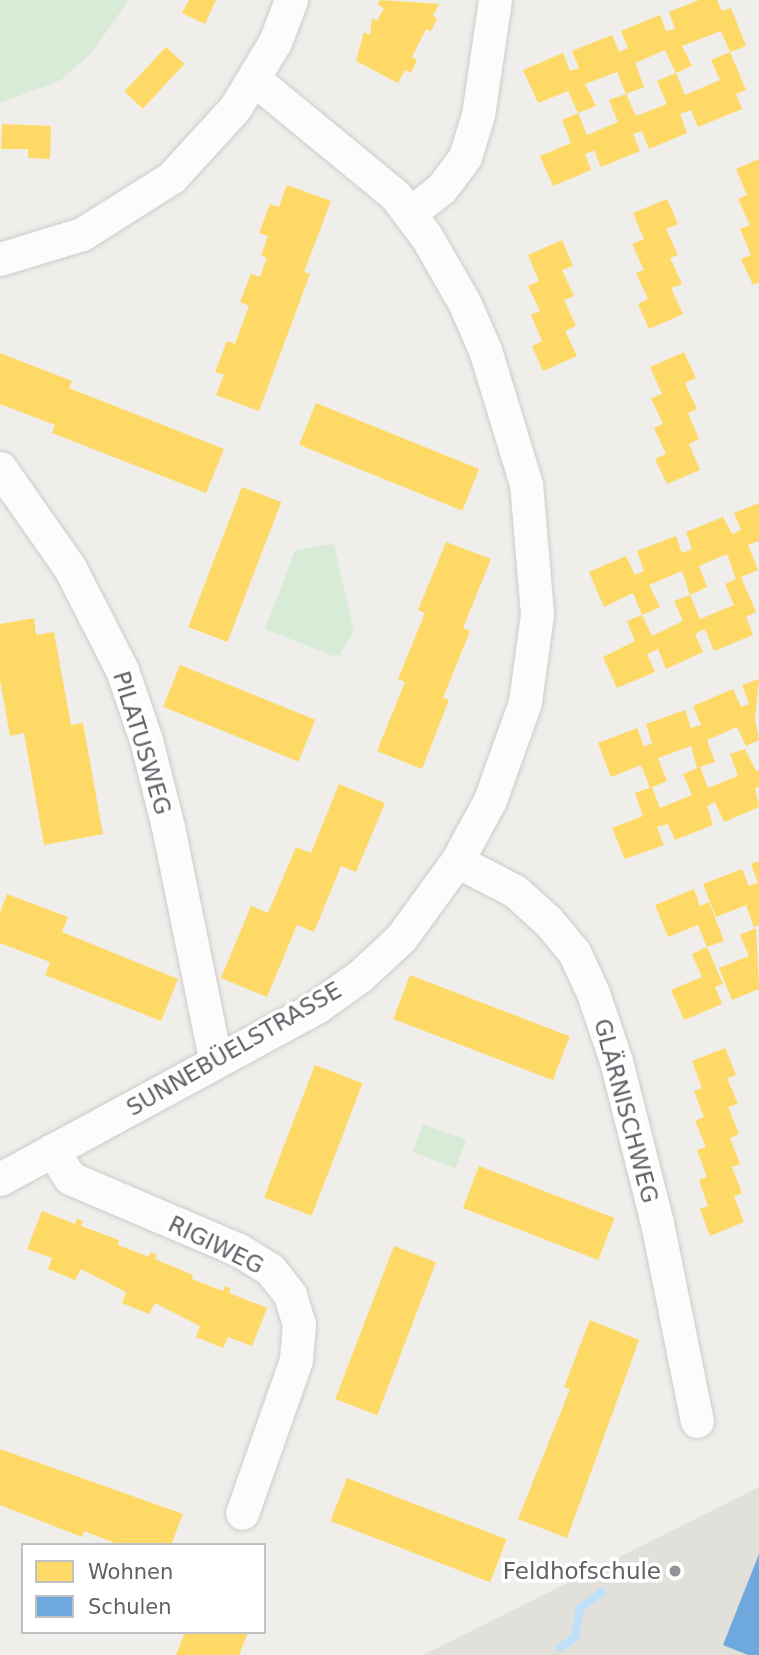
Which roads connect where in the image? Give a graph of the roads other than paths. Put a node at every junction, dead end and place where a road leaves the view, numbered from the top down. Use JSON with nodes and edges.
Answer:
{"nodes":[{"id":1,"x":291,"y":0,"type":"edge"},
{"id":2,"x":495,"y":0,"type":"edge"},
{"id":3,"x":254,"y":79,"type":"junction"},
{"id":4,"x":410,"y":213,"type":"junction"},
{"id":5,"x":0,"y":259,"type":"edge"},
{"id":6,"x":0,"y":468,"type":"edge"},
{"id":7,"x":457,"y":860,"type":"junction"},
{"id":8,"x":213,"y":1048,"type":"dead end"},
{"id":9,"x":52,"y":1150,"type":"junction"},
{"id":10,"x":0,"y":1179,"type":"edge"},
{"id":11,"x":698,"y":1421,"type":"dead end"},
{"id":12,"x":242,"y":1513,"type":"dead end"}],
"edges":[{"from":1,"to":3,"type":"street"},
{"from":2,"to":4,"type":"street"},
{"from":3,"to":4,"type":"street","name":"SUNNEBÜELSTRASSE"},
{"from":3,"to":5,"type":"street"},
{"from":4,"to":7,"type":"street","name":"SUNNEBÜELSTRASSE"},
{"from":6,"to":8,"type":"street","name":"PILATUSWEG"},
{"from":7,"to":9,"type":"street","name":"SUNNEBÜELSTRASSE"},
{"from":7,"to":11,"type":"street","name":"GLÄRNISCHWEG"},
{"from":9,"to":10,"type":"street","name":"SUNNEBÜELSTRASSE"},
{"from":9,"to":12,"type":"street","name":"RIGIWEG"}]}
